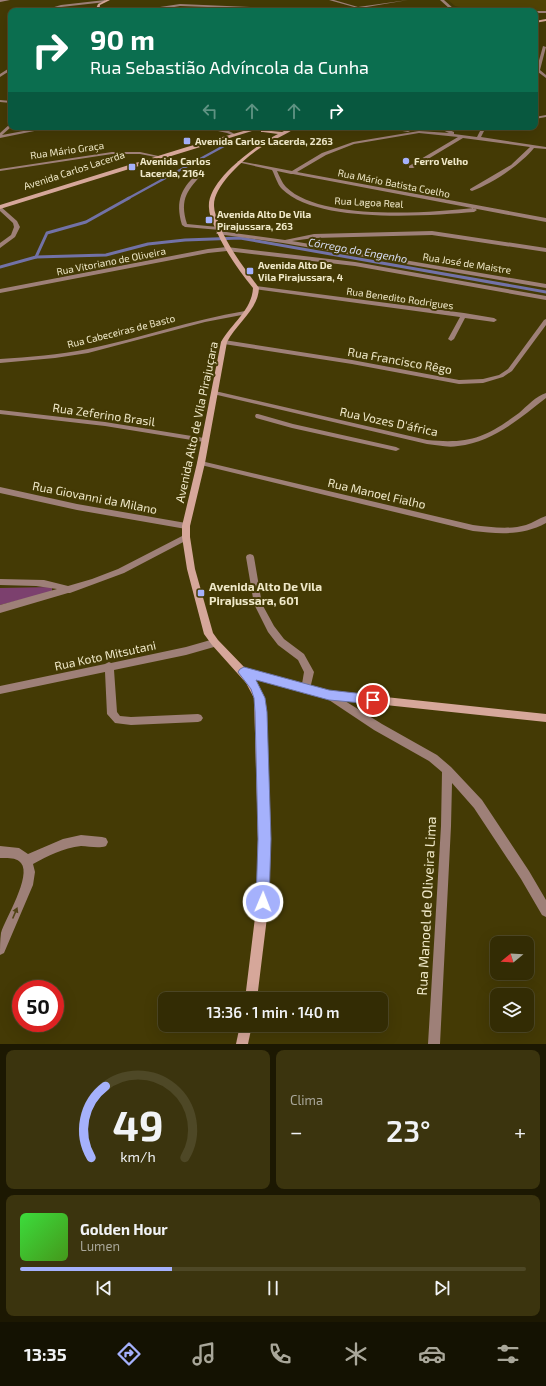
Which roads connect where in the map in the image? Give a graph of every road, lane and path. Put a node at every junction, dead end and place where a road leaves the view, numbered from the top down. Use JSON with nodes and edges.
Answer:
{"nodes":[{"id":1,"x":8,"y":0,"type":"edge"},
{"id":2,"x":331,"y":0,"type":"edge"},
{"id":3,"x":406,"y":0,"type":"edge"},
{"id":4,"x":442,"y":0,"type":"edge"},
{"id":5,"x":0,"y":1,"type":"edge"},
{"id":6,"x":107,"y":1,"type":"edge"},
{"id":7,"x":393,"y":1,"type":"edge"},
{"id":8,"x":342,"y":2,"type":"edge"},
{"id":9,"x":54,"y":8,"type":"edge"},
{"id":10,"x":98,"y":8,"type":"edge"},
{"id":11,"x":160,"y":8,"type":"edge"},
{"id":12,"x":236,"y":8,"type":"edge"},
{"id":13,"x":359,"y":8,"type":"joint"},
{"id":14,"x":451,"y":8,"type":"edge"},
{"id":15,"x":545,"y":46,"type":"edge"},
{"id":16,"x":539,"y":48,"type":"dead end"},
{"id":17,"x":540,"y":64,"type":"junction"},
{"id":18,"x":546,"y":64,"type":"edge"},
{"id":19,"x":538,"y":69,"type":"edge"},
{"id":20,"x":8,"y":128,"type":"edge"},
{"id":21,"x":35,"y":130,"type":"edge"},
{"id":22,"x":218,"y":130,"type":"edge"},
{"id":23,"x":235,"y":130,"type":"edge"},
{"id":24,"x":253,"y":130,"type":"edge"},
{"id":25,"x":263,"y":130,"type":"edge"},
{"id":26,"x":269,"y":130,"type":"edge"},
{"id":27,"x":289,"y":130,"type":"edge"},
{"id":28,"x":404,"y":130,"type":"edge"},
{"id":29,"x":444,"y":130,"type":"edge"},
{"id":30,"x":482,"y":130,"type":"edge"},
{"id":31,"x":228,"y":132,"type":"junction"},
{"id":32,"x":419,"y":132,"type":"junction"},
{"id":33,"x":282,"y":133,"type":"junction"},
{"id":34,"x":234,"y":135,"type":"junction"},
{"id":35,"x":454,"y":135,"type":"junction"},
{"id":36,"x":0,"y":136,"type":"edge"},
{"id":37,"x":463,"y":136,"type":"junction"},
{"id":38,"x":478,"y":139,"type":"junction"},
{"id":39,"x":268,"y":141,"type":"junction"},
{"id":40,"x":532,"y":147,"type":"junction"},
{"id":41,"x":546,"y":148,"type":"edge"},
{"id":42,"x":153,"y":155,"type":"junction"},
{"id":43,"x":161,"y":157,"type":"junction"},
{"id":44,"x":239,"y":162,"type":"junction"},
{"id":45,"x":411,"y":167,"type":"dead end"},
{"id":46,"x":274,"y":169,"type":"junction"},
{"id":47,"x":0,"y":170,"type":"edge"},
{"id":48,"x":202,"y":172,"type":"dead end"},
{"id":49,"x":291,"y":173,"type":"junction"},
{"id":50,"x":472,"y":190,"type":"dead end"},
{"id":51,"x":0,"y":203,"type":"edge"},
{"id":52,"x":0,"y":207,"type":"edge"},
{"id":53,"x":480,"y":209,"type":"junction"},
{"id":54,"x":546,"y":220,"type":"edge"},
{"id":55,"x":219,"y":232,"type":"junction"},
{"id":56,"x":283,"y":241,"type":"junction"},
{"id":57,"x":0,"y":246,"type":"edge"},
{"id":58,"x":226,"y":248,"type":"junction"},
{"id":59,"x":546,"y":250,"type":"edge"},
{"id":60,"x":546,"y":286,"type":"edge"},
{"id":61,"x":256,"y":288,"type":"junction"},
{"id":62,"x":0,"y":291,"type":"edge"},
{"id":63,"x":546,"y":298,"type":"edge"},
{"id":64,"x":245,"y":313,"type":"junction"},
{"id":65,"x":464,"y":315,"type":"junction"},
{"id":66,"x":494,"y":320,"type":"dead end"},
{"id":67,"x":546,"y":321,"type":"edge"},
{"id":68,"x":451,"y":339,"type":"dead end"},
{"id":69,"x":224,"y":342,"type":"junction"},
{"id":70,"x":0,"y":361,"type":"edge"},
{"id":71,"x":215,"y":393,"type":"junction"},
{"id":72,"x":546,"y":395,"type":"edge"},
{"id":73,"x":295,"y":411,"type":"junction"},
{"id":74,"x":0,"y":412,"type":"edge"},
{"id":75,"x":258,"y":416,"type":"dead end"},
{"id":76,"x":292,"y":426,"type":"junction"},
{"id":77,"x":204,"y":440,"type":"junction"},
{"id":78,"x":396,"y":449,"type":"dead end"},
{"id":79,"x":201,"y":463,"type":"junction"},
{"id":80,"x":0,"y":490,"type":"edge"},
{"id":81,"x":546,"y":519,"type":"edge"},
{"id":82,"x":186,"y":526,"type":"junction"},
{"id":83,"x":186,"y":537,"type":"junction"},
{"id":84,"x":250,"y":557,"type":"dead end"},
{"id":85,"x":0,"y":582,"type":"edge"},
{"id":86,"x":70,"y":590,"type":"junction"},
{"id":87,"x":0,"y":609,"type":"edge"},
{"id":88,"x":214,"y":643,"type":"junction"},
{"id":89,"x":109,"y":666,"type":"junction"},
{"id":90,"x":244,"y":672,"type":"junction"},
{"id":91,"x":0,"y":690,"type":"edge"},
{"id":92,"x":306,"y":690,"type":"junction"},
{"id":93,"x":329,"y":695,"type":"junction"},
{"id":94,"x":198,"y":718,"type":"dead end"},
{"id":95,"x":546,"y":718,"type":"edge"},
{"id":96,"x":446,"y":770,"type":"junction"},
{"id":97,"x":102,"y":842,"type":"dead end"},
{"id":98,"x":0,"y":852,"type":"edge"},
{"id":99,"x":27,"y":861,"type":"junction"},
{"id":100,"x":546,"y":911,"type":"edge"},
{"id":101,"x":0,"y":949,"type":"edge"},
{"id":102,"x":252,"y":992,"type":"edge"},
{"id":103,"x":245,"y":1032,"type":"edge"},
{"id":104,"x":242,"y":1044,"type":"edge"},
{"id":105,"x":434,"y":1044,"type":"edge"}],
"edges":[{"from":1,"to":5,"type":"street"},
{"from":2,"to":8,"type":"street"},
{"from":3,"to":7,"type":"street"},
{"from":4,"to":14,"type":"street"},
{"from":6,"to":9,"type":"street"},
{"from":6,"to":10,"type":"main road"},
{"from":7,"to":13,"type":"street"},
{"from":8,"to":13,"type":"street"},
{"from":11,"to":12,"type":"street"},
{"from":15,"to":16,"type":"street"},
{"from":15,"to":17,"type":"street"},
{"from":17,"to":18,"type":"street"},
{"from":17,"to":19,"type":"street"},
{"from":20,"to":36,"type":"street"},
{"from":21,"to":36,"type":"street"},
{"from":22,"to":31,"type":"street"},
{"from":23,"to":31,"type":"main road","name":"Avenida Carlos Lacerda"},
{"from":24,"to":34,"type":"main road","name":"Avenida Carlos Lacerda"},
{"from":25,"to":39,"type":"main road"},
{"from":26,"to":33,"type":"main road"},
{"from":27,"to":33,"type":"main road"},
{"from":28,"to":32,"type":"street"},
{"from":29,"to":35,"type":"street"},
{"from":30,"to":38,"type":"street"},
{"from":31,"to":34,"type":"street"},
{"from":31,"to":42,"type":"main road","name":"Avenida Carlos Lacerda"},
{"from":32,"to":35,"type":"street"},
{"from":32,"to":49,"type":"street"},
{"from":33,"to":39,"type":"main road"},
{"from":34,"to":43,"type":"main road","name":"Avenida Carlos Lacerda"},
{"from":35,"to":37,"type":"street"},
{"from":37,"to":38,"type":"street"},
{"from":37,"to":45,"type":"street"},
{"from":38,"to":40,"type":"street"},
{"from":39,"to":44,"type":"main road"},
{"from":40,"to":41,"type":"street"},
{"from":40,"to":50,"type":"street"},
{"from":42,"to":43,"type":"street","name":"Rua Mário Graça"},
{"from":42,"to":47,"type":"street","name":"Rua Mário Graça"},
{"from":42,"to":51,"type":"main road","name":"Avenida Carlos Lacerda"},
{"from":43,"to":52,"type":"main road","name":"Avenida Carlos Lacerda"},
{"from":44,"to":46,"type":"street","name":"Rua Mário Batista Coelho"},
{"from":44,"to":55,"type":"main road"},
{"from":46,"to":49,"type":"street","name":"Rua Mário Batista Coelho"},
{"from":46,"to":53,"type":"street","name":"Rua Lagoa Real"},
{"from":48,"to":55,"type":"street","name":"Rua José de Maistre"},
{"from":49,"to":53,"type":"street","name":"Rua Mário Batista Coelho"},
{"from":52,"to":57,"type":"street"},
{"from":53,"to":54,"type":"street","name":"Rua Mário Batista Coelho"},
{"from":55,"to":56,"type":"street","name":"Rua José de Maistre"},
{"from":55,"to":58,"type":"main road"},
{"from":56,"to":59,"type":"street"},
{"from":56,"to":60,"type":"street","name":"Rua José de Maistre"},
{"from":58,"to":61,"type":"main road"},
{"from":58,"to":62,"type":"street","name":"Rua Vitoriano de Oliveira"},
{"from":58,"to":63,"type":"street","name":"Rua Vitoriano de Oliveira"},
{"from":61,"to":64,"type":"main road","name":"Avenida Alto de Vila Pirajuçara"},
{"from":61,"to":65,"type":"street","name":"Rua Benedito Rodrigues"},
{"from":64,"to":69,"type":"main road","name":"Avenida Alto de Vila Pirajuçara"},
{"from":64,"to":70,"type":"street","name":"Rua Cabeceiras de Basto"},
{"from":65,"to":66,"type":"street","name":"Rua Benedito Rodrigues"},
{"from":65,"to":68,"type":"street"},
{"from":67,"to":69,"type":"street","name":"Rua Francisco Rêgo"},
{"from":69,"to":71,"type":"main road","name":"Avenida Alto de Vila Pirajuçara"},
{"from":71,"to":73,"type":"street","name":"Rua Vozes D'áfrica"},
{"from":71,"to":77,"type":"main road","name":"Avenida Alto de Vila Pirajuçara"},
{"from":72,"to":73,"type":"street","name":"Rua Vozes D'áfrica"},
{"from":73,"to":76,"type":"street"},
{"from":74,"to":77,"type":"street","name":"Rua Zeferino Brasil"},
{"from":75,"to":76,"type":"street"},
{"from":76,"to":78,"type":"street"},
{"from":77,"to":79,"type":"main road","name":"Avenida Alto de Vila Pirajuçara"},
{"from":79,"to":81,"type":"street","name":"Rua Manoel Fialho"},
{"from":79,"to":82,"type":"main road","name":"Avenida Alto de Vila Pirajuçara"},
{"from":80,"to":82,"type":"street","name":"Rua Giovanni da Milano"},
{"from":82,"to":83,"type":"main road","name":"Avenida Alto de Vila Pirajuçara"},
{"from":83,"to":86,"type":"street"},
{"from":83,"to":88,"type":"main road","name":"Avenida Alto de Vila Pirajuçara"},
{"from":84,"to":92,"type":"street"},
{"from":85,"to":86,"type":"street"},
{"from":86,"to":87,"type":"street"},
{"from":88,"to":89,"type":"street","name":"Rua Koto Mitsutani"},
{"from":88,"to":90,"type":"main road","name":"Avenida Alto de Vila Pirajuçara"},
{"from":89,"to":91,"type":"street","name":"Rua Koto Mitsutani"},
{"from":89,"to":94,"type":"street"},
{"from":90,"to":92,"type":"main road"},
{"from":90,"to":102,"type":"main road","name":"Avenida Alto de Vila Pirajuçara"},
{"from":92,"to":93,"type":"main road"},
{"from":93,"to":95,"type":"main road"},
{"from":93,"to":96,"type":"street"},
{"from":96,"to":100,"type":"street"},
{"from":96,"to":105,"type":"street","name":"Rua Manoel de Oliveira Lima"},
{"from":97,"to":99,"type":"street"},
{"from":98,"to":99,"type":"street"},
{"from":101,"to":99,"type":"street","one_way":true},
{"from":103,"to":104,"type":"main road"}]}
